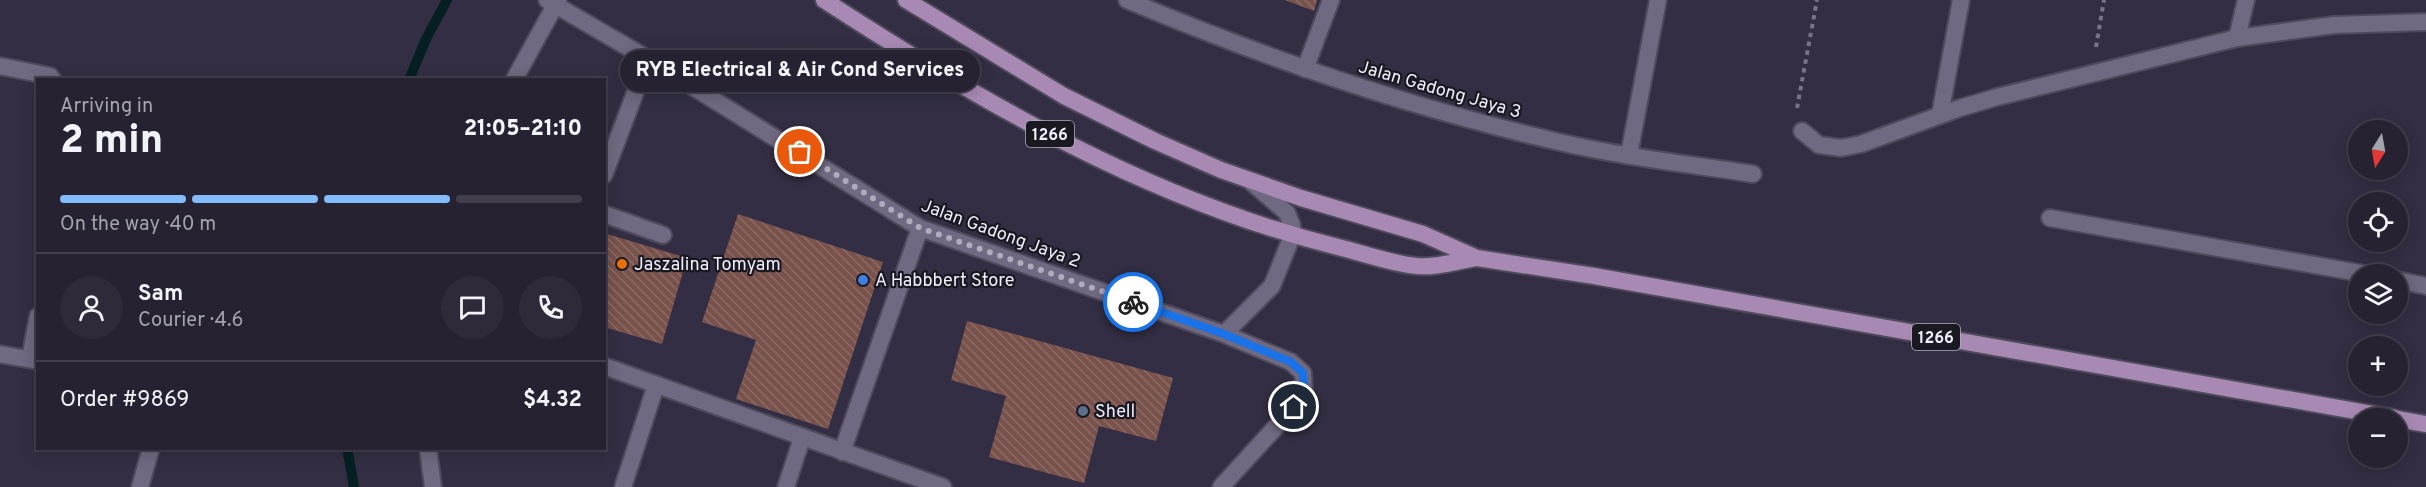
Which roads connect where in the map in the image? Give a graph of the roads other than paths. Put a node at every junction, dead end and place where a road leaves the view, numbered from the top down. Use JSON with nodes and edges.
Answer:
{"nodes":[{"id":1,"x":824,"y":0,"type":"edge"},
{"id":2,"x":906,"y":0,"type":"edge"},
{"id":3,"x":1127,"y":0,"type":"edge"},
{"id":4,"x":1331,"y":0,"type":"edge"},
{"id":5,"x":1658,"y":0,"type":"edge"},
{"id":6,"x":1961,"y":0,"type":"edge"},
{"id":7,"x":2246,"y":0,"type":"edge"},
{"id":8,"x":554,"y":2,"type":"edge"},
{"id":9,"x":2426,"y":22,"type":"edge"},
{"id":10,"x":2237,"y":38,"type":"junction"},
{"id":11,"x":648,"y":59,"type":"junction"},
{"id":12,"x":0,"y":66,"type":"edge"},
{"id":13,"x":1305,"y":69,"type":"junction"},
{"id":14,"x":52,"y":78,"type":"edge"},
{"id":15,"x":515,"y":78,"type":"edge"},
{"id":16,"x":1940,"y":115,"type":"junction"},
{"id":17,"x":1802,"y":131,"type":"road end"},
{"id":18,"x":1629,"y":155,"type":"junction"},
{"id":19,"x":606,"y":170,"type":"edge"},
{"id":20,"x":1753,"y":174,"type":"dead end"},
{"id":21,"x":1248,"y":179,"type":"junction"},
{"id":22,"x":606,"y":215,"type":"edge"},
{"id":23,"x":2050,"y":218,"type":"dead end"},
{"id":24,"x":920,"y":228,"type":"junction"},
{"id":25,"x":663,"y":235,"type":"dead end"},
{"id":26,"x":1292,"y":236,"type":"junction"},
{"id":27,"x":1477,"y":258,"type":"junction"},
{"id":28,"x":2348,"y":271,"type":"edge"},
{"id":29,"x":2408,"y":282,"type":"edge"},
{"id":30,"x":2426,"y":286,"type":"edge"},
{"id":31,"x":1224,"y":334,"type":"junction"},
{"id":32,"x":36,"y":338,"type":"edge"},
{"id":33,"x":0,"y":354,"type":"edge"},
{"id":34,"x":34,"y":360,"type":"edge"},
{"id":35,"x":606,"y":367,"type":"edge"},
{"id":36,"x":656,"y":385,"type":"junction"},
{"id":37,"x":2348,"y":410,"type":"edge"},
{"id":38,"x":2408,"y":421,"type":"edge"},
{"id":39,"x":2426,"y":424,"type":"edge"},
{"id":40,"x":802,"y":438,"type":"junction"},
{"id":41,"x":150,"y":450,"type":"edge"},
{"id":42,"x":428,"y":450,"type":"edge"},
{"id":43,"x":842,"y":452,"type":"junction"},
{"id":44,"x":140,"y":487,"type":"edge"},
{"id":45,"x":433,"y":487,"type":"edge"},
{"id":46,"x":623,"y":487,"type":"edge"},
{"id":47,"x":786,"y":487,"type":"edge"},
{"id":48,"x":943,"y":487,"type":"edge"},
{"id":49,"x":1221,"y":487,"type":"edge"}],
"edges":[{"from":1,"to":26,"type":"main road","number":"1266"},
{"from":2,"to":21,"type":"main road","number":"1266"},
{"from":3,"to":13,"type":"street","name":"Jalan Gadong Jaya 3"},
{"from":4,"to":13,"type":"street"},
{"from":5,"to":18,"type":"street"},
{"from":6,"to":16,"type":"street"},
{"from":7,"to":10,"type":"street"},
{"from":8,"to":11,"type":"street","name":"Jalan Gadong Jaya 2"},
{"from":8,"to":15,"type":"street"},
{"from":9,"to":10,"type":"street"},
{"from":10,"to":16,"type":"street"},
{"from":11,"to":19,"type":"street"},
{"from":11,"to":24,"type":"street","name":"Jalan Gadong Jaya 2"},
{"from":12,"to":14,"type":"street"},
{"from":13,"to":18,"type":"street","name":"Jalan Gadong Jaya 3"},
{"from":16,"to":17,"type":"street"},
{"from":18,"to":20,"type":"street","name":"Jalan Gadong Jaya 3"},
{"from":21,"to":26,"type":"street"},
{"from":21,"to":27,"type":"main road","number":"1266"},
{"from":22,"to":25,"type":"street"},
{"from":23,"to":28,"type":"street"},
{"from":24,"to":31,"type":"street","name":"Jalan Gadong Jaya 2"},
{"from":24,"to":43,"type":"street"},
{"from":26,"to":27,"type":"main road","number":"1266"},
{"from":26,"to":31,"type":"street"},
{"from":27,"to":37,"type":"main road","number":"1266"},
{"from":29,"to":30,"type":"street"},
{"from":31,"to":49,"type":"street","name":"Jalan Gadong Jaya 2"},
{"from":32,"to":34,"type":"street"},
{"from":33,"to":34,"type":"street"},
{"from":35,"to":36,"type":"street"},
{"from":36,"to":40,"type":"street"},
{"from":36,"to":46,"type":"street"},
{"from":38,"to":39,"type":"main road","number":"1266"},
{"from":40,"to":43,"type":"street"},
{"from":40,"to":47,"type":"street"},
{"from":41,"to":44,"type":"street"},
{"from":42,"to":45,"type":"street"},
{"from":43,"to":48,"type":"street"}]}
